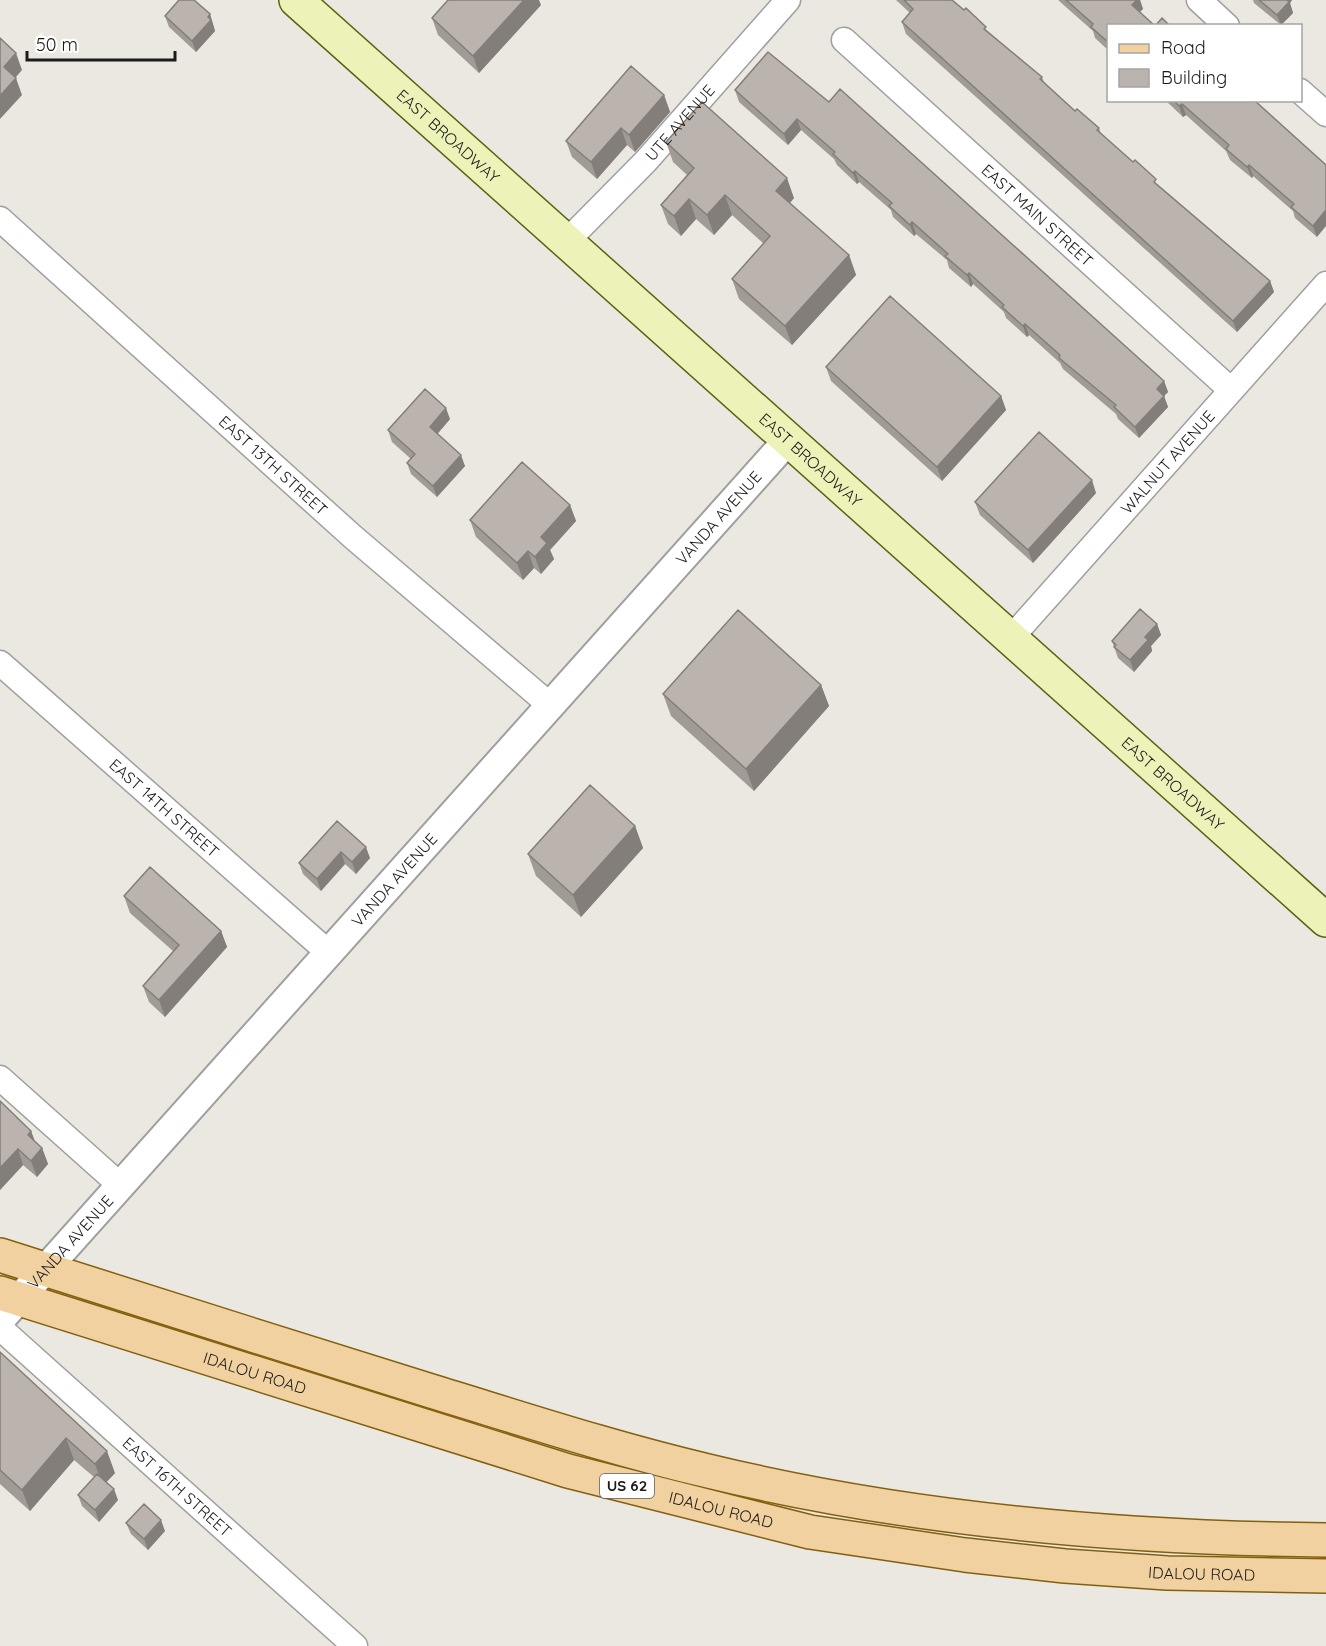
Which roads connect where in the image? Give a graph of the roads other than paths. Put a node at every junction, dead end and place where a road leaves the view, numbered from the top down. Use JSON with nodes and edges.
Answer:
{"nodes":[{"id":1,"x":296,"y":0,"type":"edge"},
{"id":2,"x":788,"y":0,"type":"edge"},
{"id":3,"x":1198,"y":0,"type":"edge"},
{"id":4,"x":1225,"y":24,"type":"edge"},
{"id":5,"x":844,"y":40,"type":"dead end"},
{"id":6,"x":1302,"y":93,"type":"edge"},
{"id":7,"x":1326,"y":114,"type":"edge"},
{"id":8,"x":0,"y":219,"type":"edge"},
{"id":9,"x":566,"y":242,"type":"junction"},
{"id":10,"x":1326,"y":284,"type":"edge"},
{"id":11,"x":1231,"y":390,"type":"junction"},
{"id":12,"x":788,"y":440,"type":"junction"},
{"id":13,"x":1010,"y":639,"type":"junction"},
{"id":14,"x":0,"y":663,"type":"edge"},
{"id":15,"x":551,"y":706,"type":"junction"},
{"id":16,"x":1326,"y":920,"type":"edge"},
{"id":17,"x":329,"y":953,"type":"junction"},
{"id":18,"x":0,"y":1078,"type":"edge"},
{"id":19,"x":120,"y":1185,"type":"junction"},
{"id":20,"x":0,"y":1255,"type":"edge"},
{"id":21,"x":46,"y":1270,"type":"junction"},
{"id":22,"x":6,"y":1304,"type":"edge"},
{"id":23,"x":0,"y":1328,"type":"edge"},
{"id":24,"x":1326,"y":1540,"type":"edge"},
{"id":25,"x":1326,"y":1576,"type":"edge"},
{"id":26,"x":355,"y":1646,"type":"edge"}],
"edges":[{"from":1,"to":9,"type":"main road","name":"EAST BROADWAY"},
{"from":2,"to":9,"type":"street","name":"UTE AVENUE"},
{"from":3,"to":4,"type":"street"},
{"from":5,"to":11,"type":"street","name":"EAST MAIN STREET"},
{"from":6,"to":7,"type":"street"},
{"from":8,"to":15,"type":"street","name":"EAST 13TH STREET"},
{"from":9,"to":12,"type":"main road","name":"EAST BROADWAY"},
{"from":10,"to":11,"type":"street","name":"WALNUT AVENUE"},
{"from":11,"to":13,"type":"street","name":"WALNUT AVENUE"},
{"from":12,"to":13,"type":"main road","name":"EAST BROADWAY"},
{"from":12,"to":15,"type":"street","name":"VANDA AVENUE"},
{"from":13,"to":16,"type":"main road","name":"EAST BROADWAY"},
{"from":14,"to":17,"type":"street","name":"EAST 14TH STREET"},
{"from":15,"to":17,"type":"street","name":"VANDA AVENUE"},
{"from":17,"to":19,"type":"street","name":"VANDA AVENUE"},
{"from":18,"to":19,"type":"street"},
{"from":19,"to":21,"type":"street","name":"VANDA AVENUE"},
{"from":20,"to":21,"type":"main road","number":"US 62"},
{"from":21,"to":22,"type":"street","name":"VANDA AVENUE"},
{"from":21,"to":24,"type":"main road","number":"US 62"},
{"from":22,"to":25,"type":"main road","name":"IDALOU ROAD","number":"US 62"},
{"from":23,"to":26,"type":"street","name":"EAST 16TH STREET"}]}
